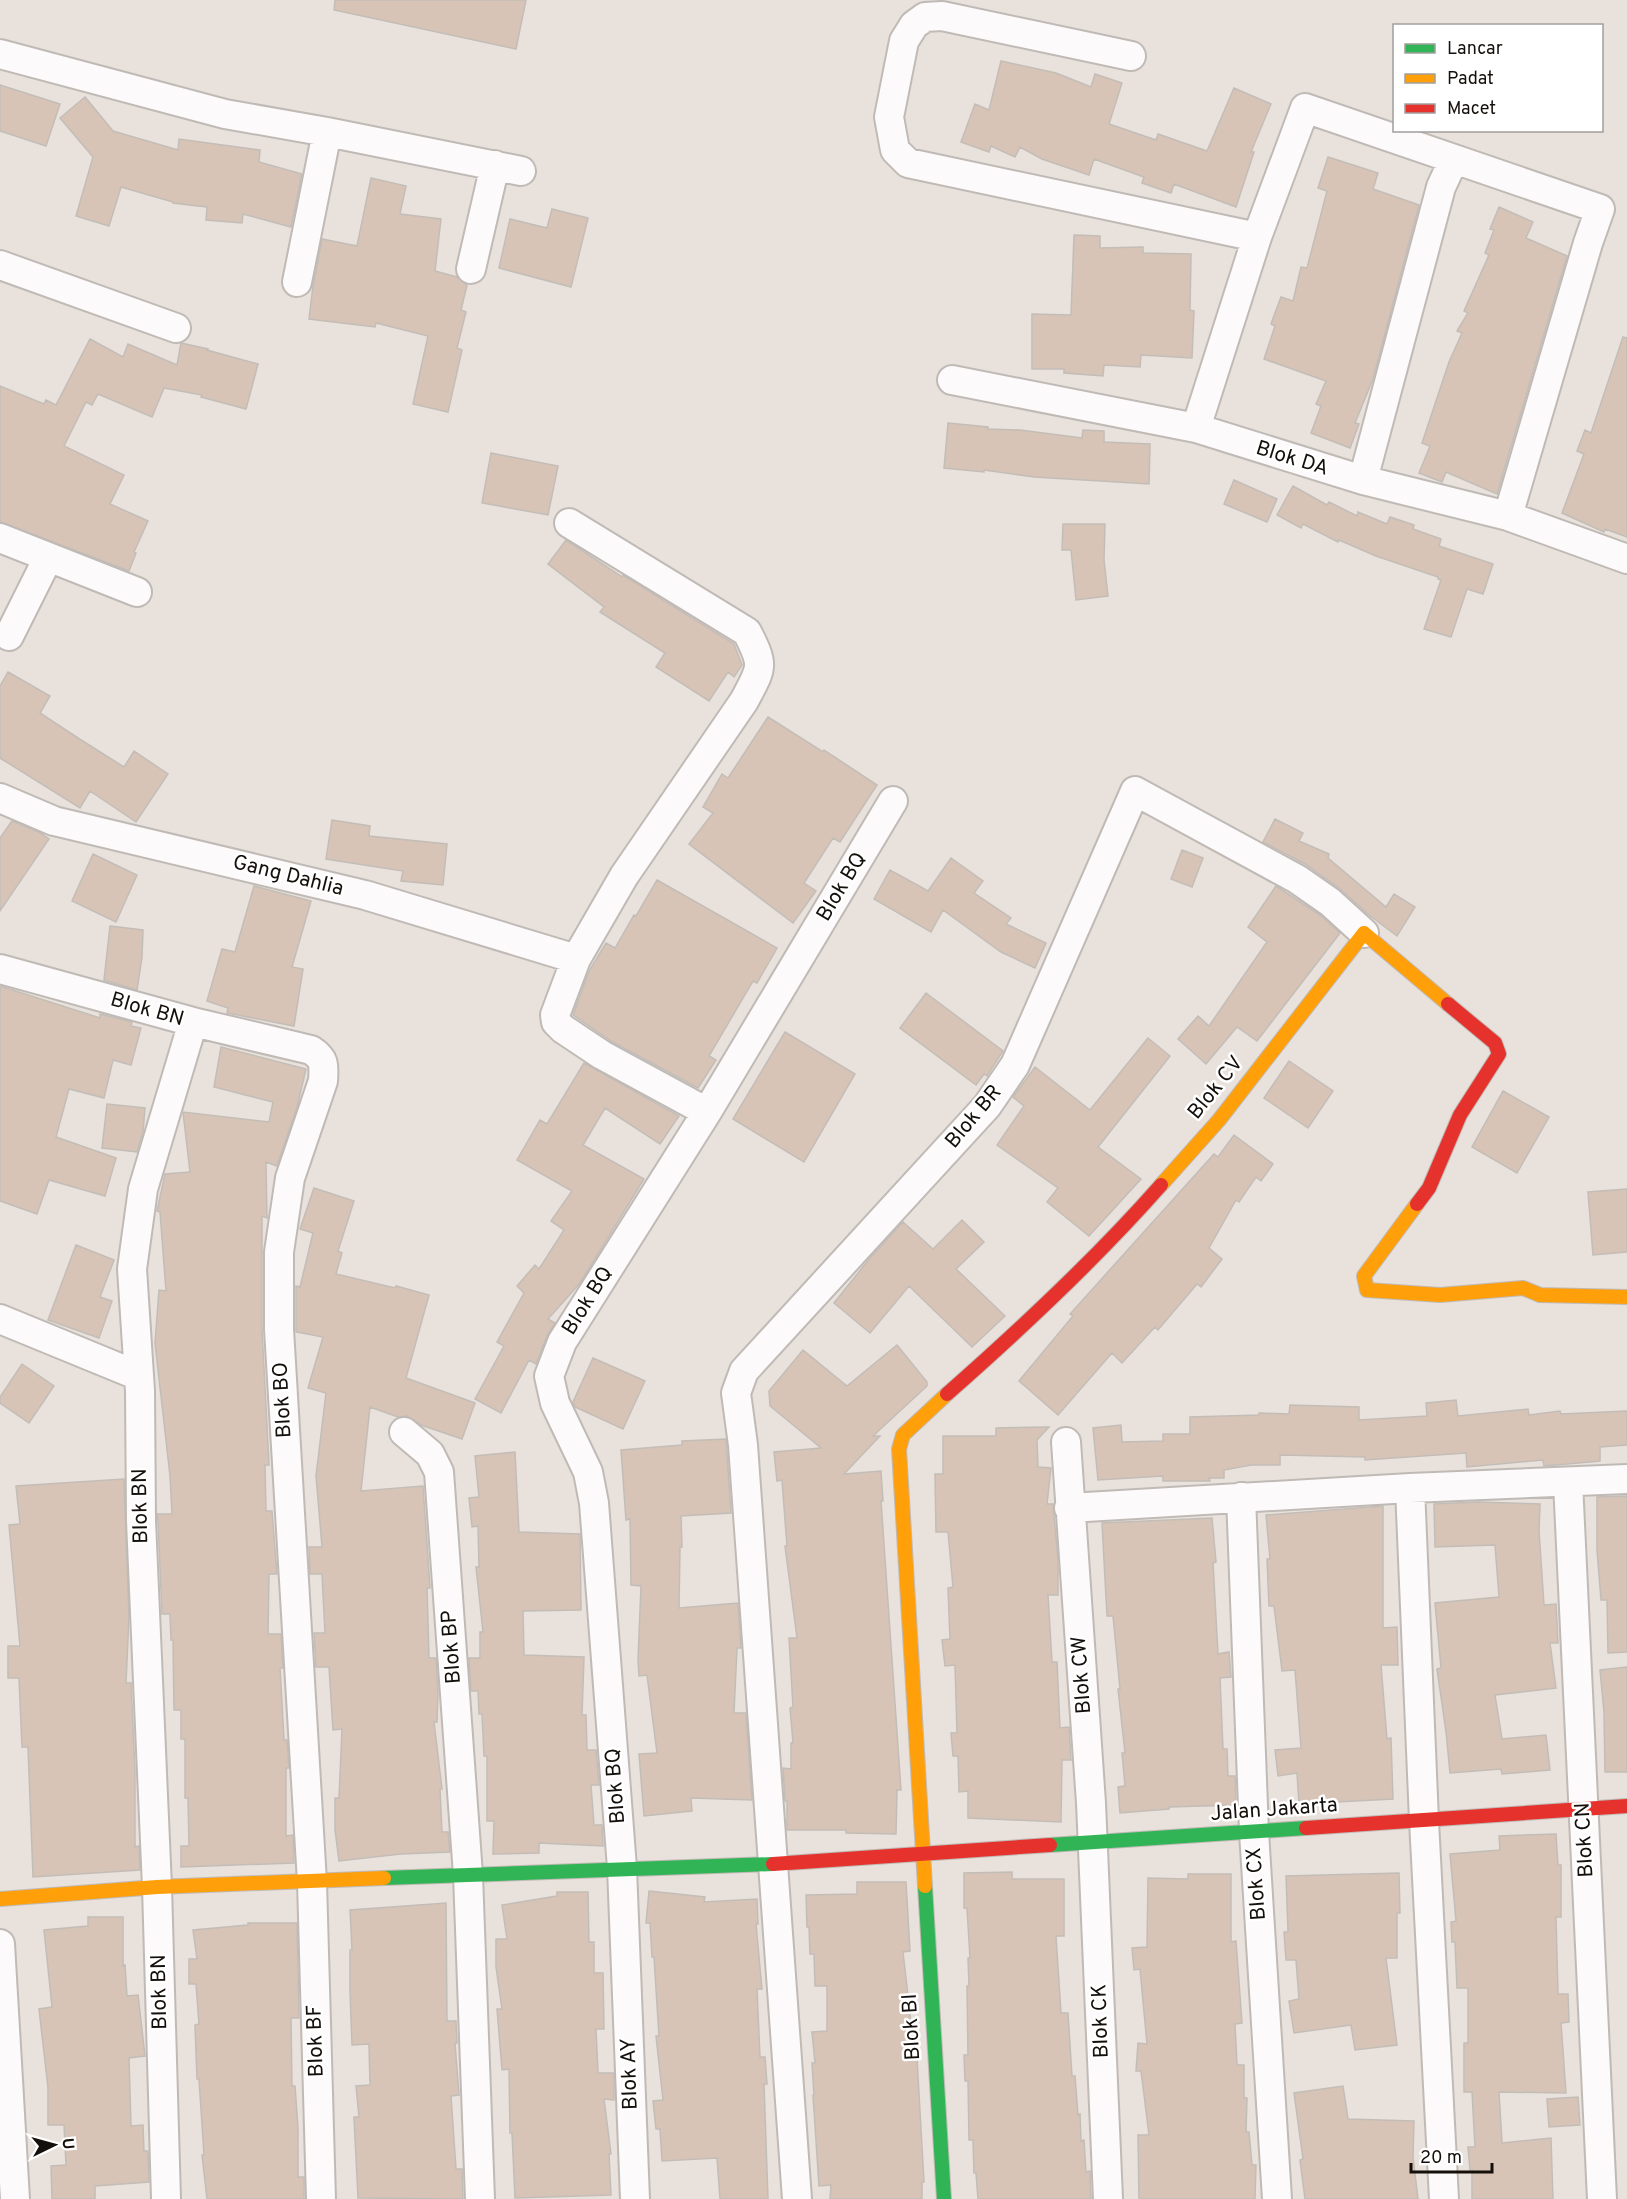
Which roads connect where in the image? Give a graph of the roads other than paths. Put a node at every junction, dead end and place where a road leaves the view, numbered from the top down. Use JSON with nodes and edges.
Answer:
{"nodes":[{"id":1,"x":0,"y":54,"type":"edge"},
{"id":2,"x":1131,"y":56,"type":"dead end"},
{"id":3,"x":327,"y":132,"type":"junction"},
{"id":4,"x":1454,"y":159,"type":"junction"},
{"id":5,"x":1257,"y":237,"type":"junction"},
{"id":6,"x":0,"y":265,"type":"edge"},
{"id":7,"x":471,"y":270,"type":"dead end"},
{"id":8,"x":297,"y":282,"type":"dead end"},
{"id":9,"x":176,"y":328,"type":"dead end"},
{"id":10,"x":952,"y":380,"type":"dead end"},
{"id":11,"x":1196,"y":428,"type":"junction"},
{"id":12,"x":1364,"y":480,"type":"junction"},
{"id":13,"x":1508,"y":516,"type":"junction"},
{"id":14,"x":569,"y":523,"type":"dead end"},
{"id":15,"x":0,"y":538,"type":"edge"},
{"id":16,"x":48,"y":558,"type":"junction"},
{"id":17,"x":1627,"y":560,"type":"edge"},
{"id":18,"x":137,"y":592,"type":"dead end"},
{"id":19,"x":9,"y":636,"type":"dead end"},
{"id":20,"x":893,"y":801,"type":"dead end"},
{"id":21,"x":3,"y":806,"type":"edge"},
{"id":22,"x":1364,"y":933,"type":"junction"},
{"id":23,"x":576,"y":959,"type":"junction"},
{"id":24,"x":0,"y":969,"type":"edge"},
{"id":25,"x":193,"y":1022,"type":"junction"},
{"id":26,"x":707,"y":1112,"type":"junction"},
{"id":27,"x":1627,"y":1297,"type":"edge"},
{"id":28,"x":0,"y":1319,"type":"edge"},
{"id":29,"x":139,"y":1376,"type":"junction"},
{"id":30,"x":404,"y":1432,"type":"dead end"},
{"id":31,"x":903,"y":1435,"type":"joint"},
{"id":32,"x":1066,"y":1442,"type":"dead end"},
{"id":33,"x":1627,"y":1479,"type":"edge"},
{"id":34,"x":1568,"y":1482,"type":"junction"},
{"id":35,"x":1410,"y":1488,"type":"junction"},
{"id":36,"x":1241,"y":1497,"type":"junction"},
{"id":37,"x":1069,"y":1508,"type":"junction"},
{"id":38,"x":1627,"y":1806,"type":"edge"},
{"id":39,"x":1583,"y":1808,"type":"junction"},
{"id":40,"x":1424,"y":1821,"type":"junction"},
{"id":41,"x":1254,"y":1832,"type":"junction"},
{"id":42,"x":1094,"y":1843,"type":"junction"},
{"id":43,"x":923,"y":1853,"type":"junction"},
{"id":44,"x":773,"y":1863,"type":"junction"},
{"id":45,"x":622,"y":1868,"type":"junction"},
{"id":46,"x":468,"y":1875,"type":"junction"},
{"id":47,"x":312,"y":1882,"type":"junction"},
{"id":48,"x":157,"y":1887,"type":"junction"},
{"id":49,"x":0,"y":1899,"type":"edge"},
{"id":50,"x":0,"y":1944,"type":"edge"},
{"id":51,"x":625,"y":1949,"type":"joint"},
{"id":52,"x":15,"y":2199,"type":"edge"},
{"id":53,"x":166,"y":2199,"type":"edge"},
{"id":54,"x":321,"y":2199,"type":"edge"},
{"id":55,"x":480,"y":2199,"type":"edge"},
{"id":56,"x":635,"y":2199,"type":"edge"},
{"id":57,"x":797,"y":2199,"type":"edge"},
{"id":58,"x":944,"y":2199,"type":"edge"},
{"id":59,"x":1108,"y":2199,"type":"edge"},
{"id":60,"x":1277,"y":2199,"type":"edge"},
{"id":61,"x":1444,"y":2199,"type":"edge"},
{"id":62,"x":1602,"y":2199,"type":"edge"}],
"edges":[{"from":1,"to":3,"type":"street"},
{"from":2,"to":5,"type":"street"},
{"from":3,"to":7,"type":"street"},
{"from":3,"to":8,"type":"street"},
{"from":4,"to":5,"type":"street"},
{"from":4,"to":12,"type":"street"},
{"from":4,"to":13,"type":"street"},
{"from":5,"to":11,"type":"street"},
{"from":6,"to":9,"type":"street"},
{"from":10,"to":11,"type":"street","name":"Blok DA"},
{"from":11,"to":12,"type":"street","name":"Blok DA"},
{"from":12,"to":13,"type":"street","name":"Blok DA"},
{"from":13,"to":17,"type":"street","name":"Blok DA"},
{"from":14,"to":23,"type":"street"},
{"from":15,"to":16,"type":"street"},
{"from":16,"to":18,"type":"street"},
{"from":16,"to":19,"type":"street"},
{"from":20,"to":26,"type":"street","name":"Blok BQ"},
{"from":21,"to":23,"type":"street","name":"Gang Dahlia"},
{"from":22,"to":27,"type":"street"},
{"from":22,"to":31,"type":"street","name":"Blok CV"},
{"from":22,"to":44,"type":"street","name":"Blok BR"},
{"from":23,"to":26,"type":"street"},
{"from":24,"to":25,"type":"street","name":"Blok BN"},
{"from":25,"to":29,"type":"street","name":"Blok BN"},
{"from":25,"to":47,"type":"street","name":"Blok BO"},
{"from":26,"to":45,"type":"street","name":"Blok BQ"},
{"from":28,"to":29,"type":"street"},
{"from":29,"to":48,"type":"street","name":"Blok BN"},
{"from":30,"to":46,"type":"street","name":"Blok BP"},
{"from":31,"to":43,"type":"street","name":"Blok BI"},
{"from":32,"to":37,"type":"street","name":"Blok CW"},
{"from":33,"to":34,"type":"street"},
{"from":34,"to":35,"type":"street"},
{"from":34,"to":39,"type":"street","name":"Blok CN"},
{"from":35,"to":36,"type":"street"},
{"from":35,"to":40,"type":"street"},
{"from":36,"to":37,"type":"street"},
{"from":36,"to":41,"type":"street","name":"Blok CX"},
{"from":37,"to":42,"type":"street","name":"Blok CW"},
{"from":38,"to":39,"type":"street","name":"Jalan Jakarta"},
{"from":39,"to":40,"type":"street","name":"Jalan Jakarta"},
{"from":39,"to":62,"type":"street","name":"Blok CN"},
{"from":40,"to":41,"type":"street","name":"Jalan Jakarta"},
{"from":40,"to":61,"type":"street"},
{"from":41,"to":42,"type":"street","name":"Jalan Jakarta"},
{"from":41,"to":60,"type":"street","name":"Blok CX"},
{"from":42,"to":43,"type":"street","name":"Jalan Jakarta"},
{"from":42,"to":59,"type":"street","name":"Blok CK"},
{"from":43,"to":44,"type":"street","name":"Jalan Jakarta"},
{"from":43,"to":58,"type":"street","name":"Blok BI"},
{"from":44,"to":45,"type":"street","name":"Jalan Jakarta"},
{"from":44,"to":57,"type":"street"},
{"from":45,"to":46,"type":"street","name":"Jalan Jakarta"},
{"from":45,"to":51,"type":"street","name":"Blok BQ"},
{"from":46,"to":47,"type":"street","name":"Jalan Jakarta"},
{"from":46,"to":55,"type":"street","name":"Blok BP"},
{"from":47,"to":48,"type":"street","name":"Jalan Jakarta"},
{"from":47,"to":54,"type":"street","name":"Blok BF"},
{"from":48,"to":49,"type":"street","name":"Jalan Jakarta"},
{"from":48,"to":53,"type":"street","name":"Blok BN"},
{"from":50,"to":52,"type":"street"},
{"from":51,"to":56,"type":"street","name":"Blok AY"}]}
